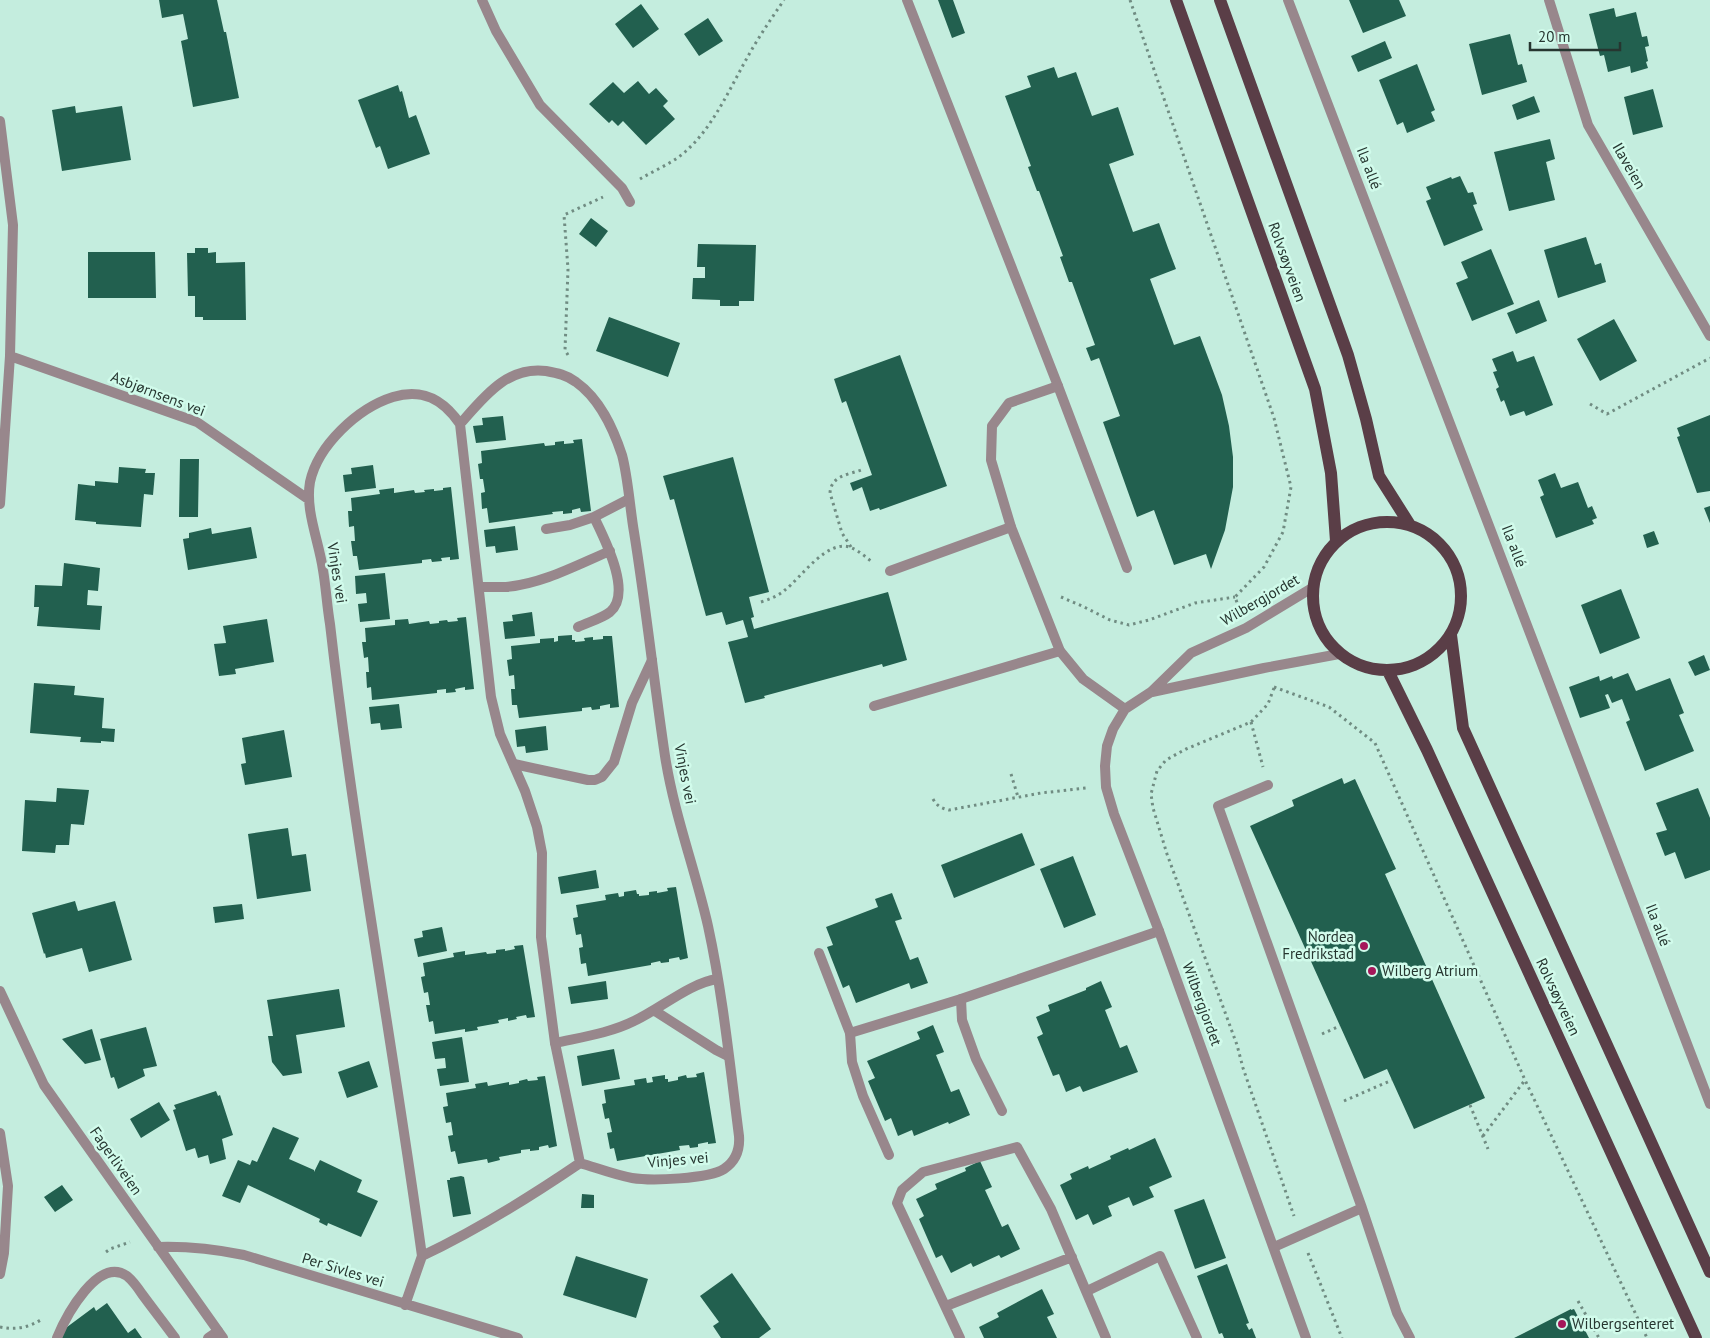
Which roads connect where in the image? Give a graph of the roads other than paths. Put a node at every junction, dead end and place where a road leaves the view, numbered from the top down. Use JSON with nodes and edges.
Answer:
{"nodes":[{"id":1,"x":482,"y":0,"type":"edge"},
{"id":2,"x":907,"y":0,"type":"edge"},
{"id":3,"x":1176,"y":0,"type":"edge"},
{"id":4,"x":1220,"y":0,"type":"edge"},
{"id":5,"x":1288,"y":0,"type":"edge"},
{"id":6,"x":1549,"y":0,"type":"edge"},
{"id":7,"x":0,"y":121,"type":"edge"},
{"id":8,"x":630,"y":202,"type":"dead end"},
{"id":9,"x":1710,"y":336,"type":"edge"},
{"id":10,"x":6,"y":363,"type":"edge"},
{"id":11,"x":1058,"y":386,"type":"junction"},
{"id":12,"x":460,"y":424,"type":"junction"},
{"id":13,"x":308,"y":499,"type":"junction"},
{"id":14,"x":629,"y":499,"type":"junction"},
{"id":15,"x":0,"y":504,"type":"edge"},
{"id":16,"x":594,"y":517,"type":"junction"},
{"id":17,"x":1410,"y":525,"type":"junction"},
{"id":18,"x":1011,"y":527,"type":"junction"},
{"id":19,"x":546,"y":529,"type":"dead end"},
{"id":20,"x":1336,"y":541,"type":"junction"},
{"id":21,"x":610,"y":551,"type":"junction"},
{"id":22,"x":1127,"y":568,"type":"dead end"},
{"id":23,"x":890,"y":572,"type":"road end"},
{"id":24,"x":479,"y":587,"type":"junction"},
{"id":25,"x":1312,"y":588,"type":"junction"},
{"id":26,"x":578,"y":626,"type":"dead end"},
{"id":27,"x":1451,"y":635,"type":"junction"},
{"id":28,"x":1060,"y":651,"type":"junction"},
{"id":29,"x":1339,"y":654,"type":"junction"},
{"id":30,"x":652,"y":660,"type":"junction"},
{"id":31,"x":1388,"y":671,"type":"junction"},
{"id":32,"x":1151,"y":692,"type":"junction"},
{"id":33,"x":874,"y":706,"type":"dead end"},
{"id":34,"x":1125,"y":709,"type":"junction"},
{"id":35,"x":514,"y":764,"type":"junction"},
{"id":36,"x":1268,"y":785,"type":"road end"},
{"id":37,"x":1159,"y":931,"type":"junction"},
{"id":38,"x":819,"y":953,"type":"dead end"},
{"id":39,"x":717,"y":979,"type":"junction"},
{"id":40,"x":0,"y":991,"type":"edge"},
{"id":41,"x":961,"y":999,"type":"junction"},
{"id":42,"x":655,"y":1011,"type":"junction"},
{"id":43,"x":850,"y":1033,"type":"junction"},
{"id":44,"x":555,"y":1043,"type":"junction"},
{"id":45,"x":728,"y":1056,"type":"junction"},
{"id":46,"x":1710,"y":1104,"type":"edge"},
{"id":47,"x":1002,"y":1111,"type":"dead end"},
{"id":48,"x":0,"y":1133,"type":"edge"},
{"id":49,"x":889,"y":1155,"type":"dead end"},
{"id":50,"x":580,"y":1163,"type":"junction"},
{"id":51,"x":1362,"y":1208,"type":"junction"},
{"id":52,"x":158,"y":1247,"type":"junction"},
{"id":53,"x":1274,"y":1247,"type":"junction"},
{"id":54,"x":422,"y":1256,"type":"junction"},
{"id":55,"x":1072,"y":1257,"type":"junction"},
{"id":56,"x":1710,"y":1272,"type":"edge"},
{"id":57,"x":0,"y":1274,"type":"edge"},
{"id":58,"x":1087,"y":1291,"type":"junction"},
{"id":59,"x":405,"y":1305,"type":"junction"},
{"id":60,"x":946,"y":1306,"type":"junction"},
{"id":61,"x":220,"y":1334,"type":"edge"},
{"id":62,"x":57,"y":1338,"type":"edge"},
{"id":63,"x":175,"y":1338,"type":"edge"},
{"id":64,"x":208,"y":1338,"type":"edge"},
{"id":65,"x":518,"y":1338,"type":"edge"},
{"id":66,"x":960,"y":1338,"type":"edge"},
{"id":67,"x":1106,"y":1338,"type":"edge"},
{"id":68,"x":1197,"y":1338,"type":"edge"},
{"id":69,"x":1306,"y":1338,"type":"edge"},
{"id":70,"x":1410,"y":1338,"type":"edge"},
{"id":71,"x":1696,"y":1338,"type":"edge"}],
"edges":[{"from":1,"to":8,"type":"street"},
{"from":2,"to":11,"type":"street"},
{"from":3,"to":20,"type":"main road","name":"Rolvsøyveien"},
{"from":4,"to":17,"type":"main road","name":"Rolvsøyveien"},
{"from":5,"to":46,"type":"street","name":"Ila allé"},
{"from":6,"to":9,"type":"street","name":"Ilaveien"},
{"from":7,"to":10,"type":"street"},
{"from":10,"to":13,"type":"street","name":"Asbjørnsens vei"},
{"from":10,"to":15,"type":"street"},
{"from":11,"to":18,"type":"street"},
{"from":11,"to":22,"type":"street"},
{"from":12,"to":13,"type":"street","name":"Vinjes vei"},
{"from":12,"to":14,"type":"street","name":"Vinjes vei"},
{"from":12,"to":24,"type":"street"},
{"from":13,"to":54,"type":"street","name":"Vinjes vei"},
{"from":14,"to":16,"type":"street"},
{"from":14,"to":30,"type":"street","name":"Vinjes vei"},
{"from":16,"to":19,"type":"street"},
{"from":16,"to":21,"type":"street"},
{"from":17,"to":20,"type":"main road"},
{"from":17,"to":27,"type":"main road"},
{"from":18,"to":23,"type":"street"},
{"from":18,"to":28,"type":"street"},
{"from":20,"to":25,"type":"main road"},
{"from":21,"to":24,"type":"street"},
{"from":21,"to":26,"type":"street"},
{"from":24,"to":35,"type":"street"},
{"from":25,"to":29,"type":"main road"},
{"from":25,"to":32,"type":"street","name":"Wilbergjordet"},
{"from":27,"to":31,"type":"main road"},
{"from":27,"to":56,"type":"main road","name":"Rolvsøyveien"},
{"from":28,"to":33,"type":"street"},
{"from":28,"to":34,"type":"street"},
{"from":29,"to":31,"type":"main road"},
{"from":29,"to":32,"type":"street","name":"Wilbergjordet"},
{"from":30,"to":35,"type":"street"},
{"from":30,"to":39,"type":"street","name":"Vinjes vei"},
{"from":31,"to":71,"type":"main road","name":"Rolvsøyveien"},
{"from":32,"to":34,"type":"street","name":"Wilbergjordet"},
{"from":34,"to":37,"type":"street","name":"Wilbergjordet"},
{"from":35,"to":44,"type":"street"},
{"from":36,"to":51,"type":"street"},
{"from":37,"to":41,"type":"street"},
{"from":37,"to":53,"type":"street","name":"Wilbergjordet"},
{"from":38,"to":43,"type":"street"},
{"from":39,"to":42,"type":"street"},
{"from":39,"to":45,"type":"street","name":"Vinjes vei"},
{"from":40,"to":52,"type":"street","name":"Fagerliveien"},
{"from":41,"to":43,"type":"street"},
{"from":41,"to":47,"type":"street"},
{"from":42,"to":44,"type":"street"},
{"from":42,"to":45,"type":"street"},
{"from":43,"to":49,"type":"street"},
{"from":44,"to":50,"type":"street"},
{"from":45,"to":50,"type":"street","name":"Vinjes vei"},
{"from":48,"to":57,"type":"street"},
{"from":50,"to":54,"type":"street"},
{"from":51,"to":53,"type":"street"},
{"from":51,"to":70,"type":"street"},
{"from":52,"to":59,"type":"street","name":"Per Sivles vei"},
{"from":52,"to":61,"type":"street","name":"Fagerliveien"},
{"from":53,"to":69,"type":"street","name":"Wilbergjordet"},
{"from":54,"to":59,"type":"street","name":"Vinjes vei"},
{"from":55,"to":58,"type":"street"},
{"from":55,"to":60,"type":"street"},
{"from":55,"to":60,"type":"street"},
{"from":58,"to":67,"type":"street"},
{"from":58,"to":68,"type":"street"},
{"from":59,"to":65,"type":"street","name":"Per Sivles vei"},
{"from":60,"to":66,"type":"street"},
{"from":61,"to":64,"type":"street"},
{"from":62,"to":63,"type":"street"}]}
